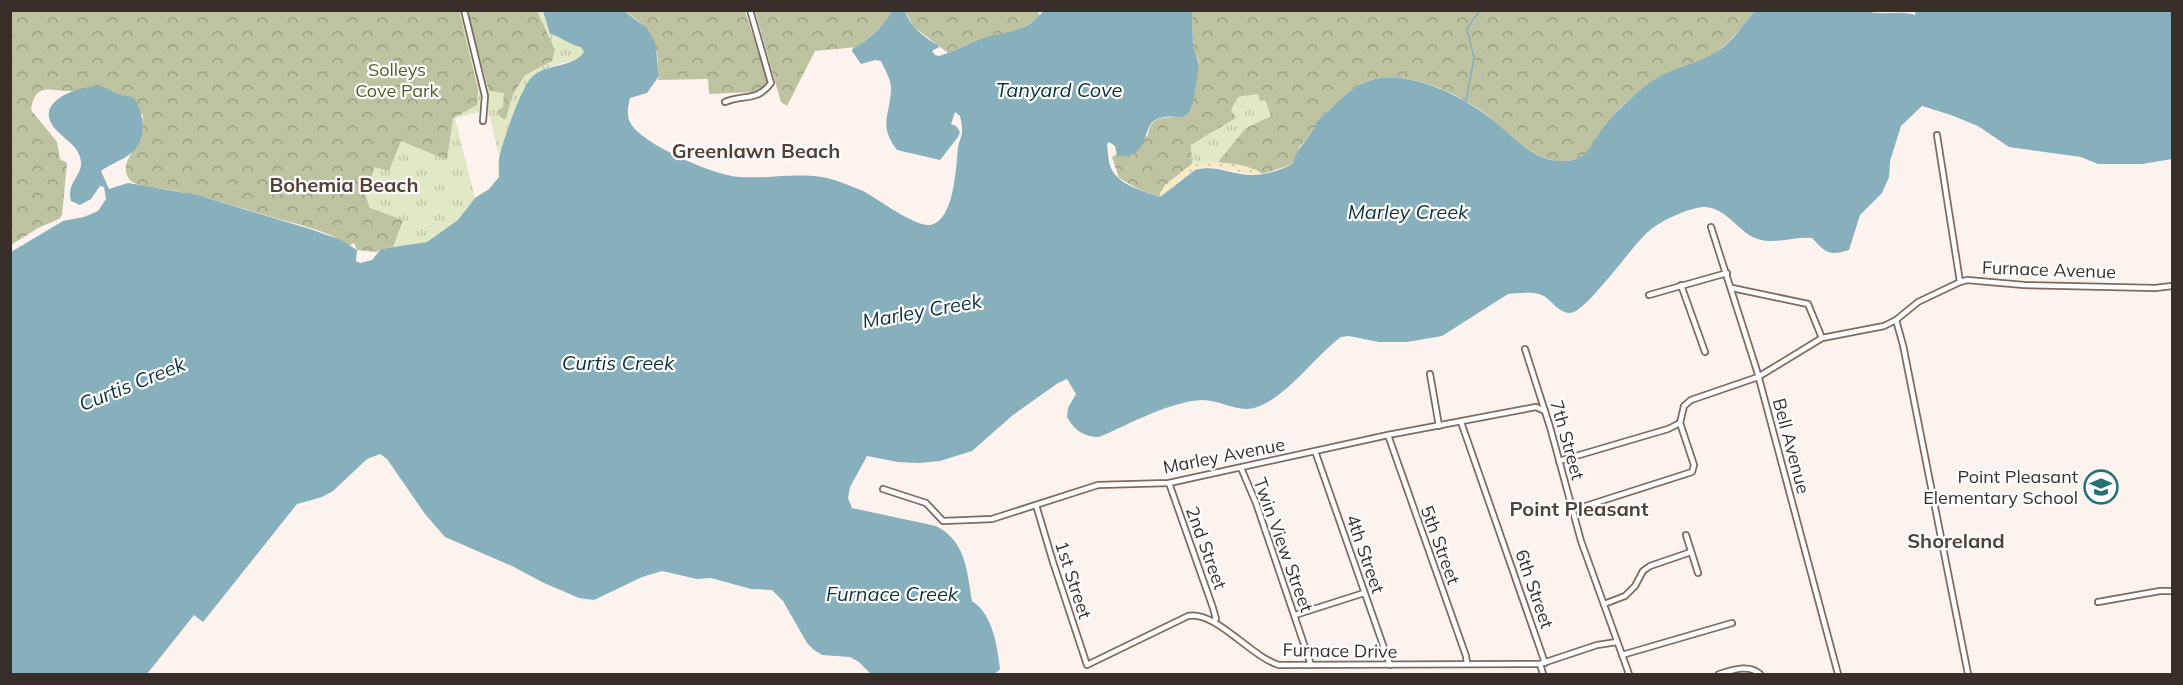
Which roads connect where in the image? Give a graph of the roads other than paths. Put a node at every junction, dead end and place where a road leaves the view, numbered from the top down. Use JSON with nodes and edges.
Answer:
{"nodes":[{"id":1,"x":464,"y":10,"type":"edge"},
{"id":2,"x":750,"y":10,"type":"edge"},
{"id":3,"x":725,"y":102,"type":"dead end"},
{"id":4,"x":483,"y":121,"type":"dead end"},
{"id":5,"x":1937,"y":135,"type":"dead end"},
{"id":6,"x":1711,"y":226,"type":"dead end"},
{"id":7,"x":1727,"y":273,"type":"junction"},
{"id":8,"x":1960,"y":282,"type":"junction"},
{"id":9,"x":1681,"y":285,"type":"junction"},
{"id":10,"x":2172,"y":286,"type":"edge"},
{"id":11,"x":1732,"y":288,"type":"junction"},
{"id":12,"x":1649,"y":295,"type":"dead end"},
{"id":13,"x":1896,"y":320,"type":"junction"},
{"id":14,"x":1822,"y":338,"type":"junction"},
{"id":15,"x":1525,"y":349,"type":"dead end"},
{"id":16,"x":1705,"y":352,"type":"dead end"},
{"id":17,"x":1430,"y":375,"type":"dead end"},
{"id":18,"x":1758,"y":377,"type":"junction"},
{"id":19,"x":1545,"y":411,"type":"junction"},
{"id":20,"x":1461,"y":422,"type":"junction"},
{"id":21,"x":1680,"y":423,"type":"junction"},
{"id":22,"x":1439,"y":426,"type":"junction"},
{"id":23,"x":1388,"y":435,"type":"junction"},
{"id":24,"x":1316,"y":451,"type":"junction"},
{"id":25,"x":1559,"y":461,"type":"junction"},
{"id":26,"x":1241,"y":468,"type":"junction"},
{"id":27,"x":1169,"y":483,"type":"junction"},
{"id":28,"x":883,"y":489,"type":"dead end"},
{"id":29,"x":1035,"y":505,"type":"junction"},
{"id":30,"x":1573,"y":510,"type":"junction"},
{"id":31,"x":1686,"y":535,"type":"dead end"},
{"id":32,"x":1691,"y":552,"type":"junction"},
{"id":33,"x":1698,"y":573,"type":"dead end"},
{"id":34,"x":2172,"y":591,"type":"edge"},
{"id":35,"x":1364,"y":592,"type":"junction"},
{"id":36,"x":2098,"y":602,"type":"dead end"},
{"id":37,"x":1604,"y":604,"type":"junction"},
{"id":38,"x":1295,"y":615,"type":"junction"},
{"id":39,"x":1213,"y":621,"type":"junction"},
{"id":40,"x":1732,"y":623,"type":"dead end"},
{"id":41,"x":1617,"y":642,"type":"junction"},
{"id":42,"x":1622,"y":656,"type":"junction"},
{"id":43,"x":1542,"y":663,"type":"junction"},
{"id":44,"x":1086,"y":664,"type":"joint"},
{"id":45,"x":1467,"y":664,"type":"junction"},
{"id":46,"x":1311,"y":665,"type":"junction"},
{"id":47,"x":1390,"y":665,"type":"junction"},
{"id":48,"x":1543,"y":675,"type":"edge"},
{"id":49,"x":1629,"y":675,"type":"edge"},
{"id":50,"x":1719,"y":675,"type":"edge"},
{"id":51,"x":1760,"y":675,"type":"edge"},
{"id":52,"x":1838,"y":675,"type":"edge"},
{"id":53,"x":1968,"y":675,"type":"edge"}],
"edges":[{"from":1,"to":4,"type":"street"},
{"from":2,"to":3,"type":"street"},
{"from":5,"to":8,"type":"street"},
{"from":6,"to":7,"type":"street","name":"Bell Avenue"},
{"from":7,"to":9,"type":"street"},
{"from":7,"to":11,"type":"street","name":"Bell Avenue"},
{"from":8,"to":10,"type":"street","name":"Furnace Avenue"},
{"from":8,"to":13,"type":"street","name":"Furnace Avenue"},
{"from":9,"to":12,"type":"street"},
{"from":9,"to":16,"type":"street"},
{"from":11,"to":14,"type":"street"},
{"from":11,"to":18,"type":"street","name":"Bell Avenue"},
{"from":13,"to":14,"type":"street","name":"Furnace Avenue"},
{"from":13,"to":53,"type":"street"},
{"from":14,"to":18,"type":"street","name":"Furnace Avenue"},
{"from":15,"to":19,"type":"street","name":"7th Street"},
{"from":17,"to":22,"type":"street"},
{"from":18,"to":21,"type":"street","name":"Furnace Avenue"},
{"from":18,"to":52,"type":"street","name":"Bell Avenue"},
{"from":19,"to":20,"type":"street","name":"Marley Avenue"},
{"from":19,"to":25,"type":"street","name":"7th Street"},
{"from":20,"to":22,"type":"street","name":"Marley Avenue"},
{"from":20,"to":43,"type":"street","name":"6th Street"},
{"from":21,"to":25,"type":"street"},
{"from":21,"to":30,"type":"street"},
{"from":22,"to":23,"type":"street","name":"Marley Avenue"},
{"from":23,"to":24,"type":"street","name":"Marley Avenue"},
{"from":23,"to":45,"type":"street","name":"5th Street"},
{"from":24,"to":26,"type":"street","name":"Marley Avenue"},
{"from":24,"to":35,"type":"street","name":"4th Street"},
{"from":25,"to":30,"type":"street","name":"7th Street"},
{"from":26,"to":27,"type":"street","name":"Marley Avenue"},
{"from":26,"to":38,"type":"street","name":"Twin View Street"},
{"from":27,"to":29,"type":"street","name":"Marley Avenue"},
{"from":27,"to":39,"type":"street","name":"2nd Street"},
{"from":28,"to":29,"type":"street","name":"Marley Avenue"},
{"from":29,"to":44,"type":"street","name":"1st Street"},
{"from":30,"to":37,"type":"street","name":"7th Street"},
{"from":31,"to":32,"type":"street"},
{"from":32,"to":33,"type":"street"},
{"from":32,"to":37,"type":"street"},
{"from":34,"to":36,"type":"street"},
{"from":35,"to":38,"type":"street"},
{"from":35,"to":47,"type":"street","name":"4th Street"},
{"from":37,"to":41,"type":"street","name":"7th Street"},
{"from":38,"to":46,"type":"street","name":"Twin View Street"},
{"from":39,"to":44,"type":"street","name":"Furnace Drive"},
{"from":39,"to":46,"type":"street","name":"Furnace Drive"},
{"from":40,"to":42,"type":"street"},
{"from":41,"to":42,"type":"street","name":"7th Street"},
{"from":41,"to":43,"type":"street","name":"Furnace Drive"},
{"from":42,"to":49,"type":"street","name":"7th Street"},
{"from":43,"to":45,"type":"street","name":"Furnace Drive"},
{"from":43,"to":48,"type":"street","name":"6th Street"},
{"from":45,"to":47,"type":"street","name":"Furnace Drive"},
{"from":46,"to":47,"type":"street","name":"Furnace Drive"},
{"from":50,"to":51,"type":"street"}]}
